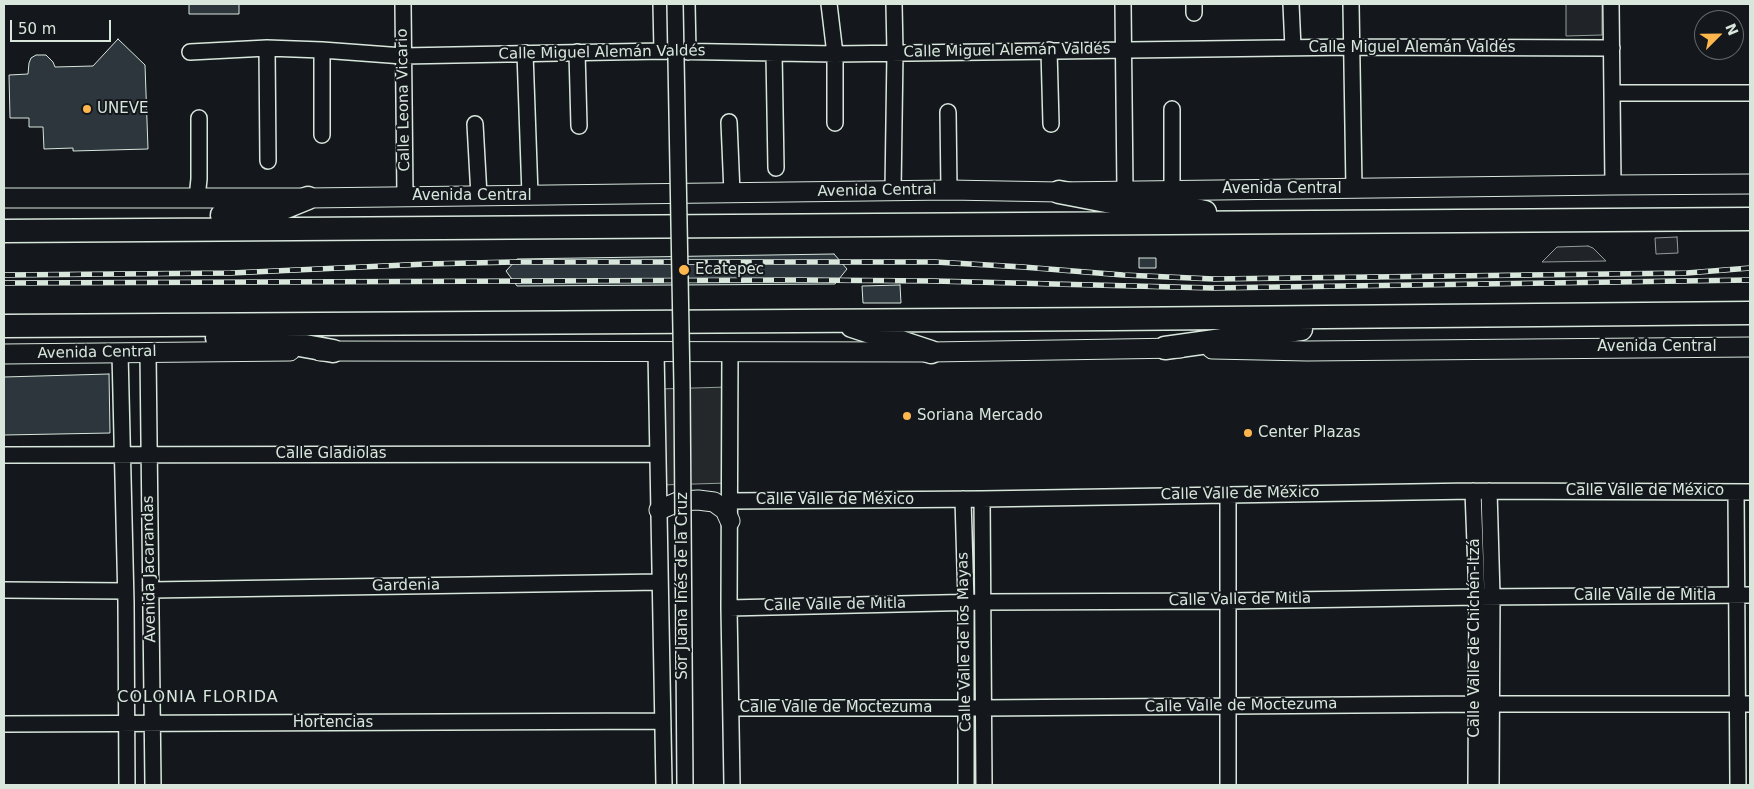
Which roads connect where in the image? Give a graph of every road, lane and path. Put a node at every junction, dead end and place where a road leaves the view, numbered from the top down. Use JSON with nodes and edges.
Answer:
{"nodes":[{"id":1,"x":403,"y":4,"type":"edge"},
{"id":2,"x":661,"y":4,"type":"edge"},
{"id":3,"x":675,"y":4,"type":"edge"},
{"id":4,"x":687,"y":4,"type":"edge"},
{"id":5,"x":829,"y":4,"type":"edge"},
{"id":6,"x":894,"y":4,"type":"edge"},
{"id":7,"x":1123,"y":4,"type":"edge"},
{"id":8,"x":1291,"y":4,"type":"edge"},
{"id":9,"x":1351,"y":4,"type":"edge"},
{"id":10,"x":1612,"y":4,"type":"edge"},
{"id":11,"x":1351,"y":47,"type":"junction"},
{"id":12,"x":267,"y":48,"type":"junction"},
{"id":13,"x":1293,"y":48,"type":"junction"},
{"id":14,"x":1612,"y":48,"type":"junction"},
{"id":15,"x":322,"y":50,"type":"junction"},
{"id":16,"x":1049,"y":50,"type":"junction"},
{"id":17,"x":1123,"y":50,"type":"junction"},
{"id":18,"x":662,"y":51,"type":"junction"},
{"id":19,"x":190,"y":52,"type":"dead end"},
{"id":20,"x":577,"y":52,"type":"junction"},
{"id":21,"x":688,"y":52,"type":"junction"},
{"id":22,"x":895,"y":52,"type":"junction"},
{"id":23,"x":774,"y":53,"type":"junction"},
{"id":24,"x":835,"y":54,"type":"junction"},
{"id":25,"x":403,"y":56,"type":"junction"},
{"id":26,"x":526,"y":60,"type":"junction"},
{"id":27,"x":1612,"y":93,"type":"junction"},
{"id":28,"x":1750,"y":93,"type":"edge"},
{"id":29,"x":1172,"y":109,"type":"dead end"},
{"id":30,"x":948,"y":112,"type":"dead end"},
{"id":31,"x":199,"y":118,"type":"dead end"},
{"id":32,"x":729,"y":122,"type":"dead end"},
{"id":33,"x":835,"y":123,"type":"dead end"},
{"id":34,"x":475,"y":124,"type":"dead end"},
{"id":35,"x":1051,"y":124,"type":"dead end"},
{"id":36,"x":579,"y":126,"type":"dead end"},
{"id":37,"x":322,"y":135,"type":"dead end"},
{"id":38,"x":268,"y":161,"type":"dead end"},
{"id":39,"x":776,"y":168,"type":"dead end"},
{"id":40,"x":1750,"y":184,"type":"edge"},
{"id":41,"x":1612,"y":185,"type":"junction"},
{"id":42,"x":1354,"y":189,"type":"junction"},
{"id":43,"x":949,"y":190,"type":"junction"},
{"id":44,"x":1172,"y":190,"type":"junction"},
{"id":45,"x":893,"y":191,"type":"junction"},
{"id":46,"x":1125,"y":191,"type":"junction"},
{"id":47,"x":732,"y":192,"type":"junction"},
{"id":48,"x":1059,"y":192,"type":"junction"},
{"id":49,"x":530,"y":195,"type":"junction"},
{"id":50,"x":405,"y":196,"type":"junction"},
{"id":51,"x":479,"y":196,"type":"junction"},
{"id":52,"x":4,"y":198,"type":"edge"},
{"id":53,"x":197,"y":198,"type":"junction"},
{"id":54,"x":308,"y":198,"type":"junction"},
{"id":55,"x":1750,"y":219,"type":"edge"},
{"id":56,"x":1247,"y":222,"type":"junction"},
{"id":57,"x":160,"y":230,"type":"junction"},
{"id":58,"x":4,"y":231,"type":"edge"},
{"id":59,"x":1750,"y":313,"type":"edge"},
{"id":60,"x":1390,"y":316,"type":"junction"},
{"id":61,"x":835,"y":320,"type":"junction"},
{"id":62,"x":168,"y":324,"type":"junction"},
{"id":63,"x":4,"y":326,"type":"edge"},
{"id":64,"x":1750,"y":347,"type":"edge"},
{"id":65,"x":1166,"y":348,"type":"junction"},
{"id":66,"x":333,"y":351,"type":"junction"},
{"id":67,"x":656,"y":351,"type":"junction"},
{"id":68,"x":730,"y":351,"type":"junction"},
{"id":69,"x":931,"y":352,"type":"junction"},
{"id":70,"x":120,"y":353,"type":"junction"},
{"id":71,"x":148,"y":353,"type":"junction"},
{"id":72,"x":4,"y":354,"type":"edge"},
{"id":73,"x":149,"y":454,"type":"junction"},
{"id":74,"x":658,"y":454,"type":"junction"},
{"id":75,"x":4,"y":455,"type":"edge"},
{"id":76,"x":122,"y":455,"type":"junction"},
{"id":77,"x":1473,"y":491,"type":"junction"},
{"id":78,"x":1489,"y":491,"type":"junction"},
{"id":79,"x":1743,"y":492,"type":"edge"},
{"id":80,"x":1228,"y":495,"type":"junction"},
{"id":81,"x":963,"y":499,"type":"junction"},
{"id":82,"x":982,"y":499,"type":"junction"},
{"id":83,"x":730,"y":501,"type":"junction"},
{"id":84,"x":659,"y":510,"type":"junction"},
{"id":85,"x":730,"y":521,"type":"junction"},
{"id":86,"x":660,"y":582,"type":"junction"},
{"id":87,"x":4,"y":590,"type":"edge"},
{"id":88,"x":151,"y":590,"type":"junction"},
{"id":89,"x":125,"y":591,"type":"junction"},
{"id":90,"x":1476,"y":596,"type":"junction"},
{"id":91,"x":1492,"y":596,"type":"junction"},
{"id":92,"x":1744,"y":596,"type":"edge"},
{"id":93,"x":1229,"y":601,"type":"junction"},
{"id":94,"x":966,"y":602,"type":"junction"},
{"id":95,"x":983,"y":602,"type":"junction"},
{"id":96,"x":729,"y":608,"type":"junction"},
{"id":97,"x":1476,"y":704,"type":"junction"},
{"id":98,"x":1492,"y":704,"type":"junction"},
{"id":99,"x":1744,"y":704,"type":"edge"},
{"id":100,"x":1227,"y":706,"type":"junction"},
{"id":101,"x":731,"y":708,"type":"junction"},
{"id":102,"x":966,"y":708,"type":"junction"},
{"id":103,"x":983,"y":708,"type":"junction"},
{"id":104,"x":662,"y":721,"type":"junction"},
{"id":105,"x":152,"y":723,"type":"junction"},
{"id":106,"x":4,"y":724,"type":"edge"},
{"id":107,"x":126,"y":724,"type":"junction"},
{"id":108,"x":127,"y":785,"type":"edge"},
{"id":109,"x":153,"y":785,"type":"edge"},
{"id":110,"x":664,"y":785,"type":"edge"},
{"id":111,"x":684,"y":785,"type":"edge"},
{"id":112,"x":732,"y":785,"type":"edge"},
{"id":113,"x":966,"y":785,"type":"edge"},
{"id":114,"x":984,"y":785,"type":"edge"},
{"id":115,"x":1228,"y":785,"type":"edge"},
{"id":116,"x":1476,"y":785,"type":"edge"},
{"id":117,"x":1491,"y":785,"type":"edge"},
{"id":118,"x":1738,"y":785,"type":"edge"}],
"edges":[{"from":1,"to":25,"type":"street","name":"Calle Leona Vicario"},
{"from":2,"to":18,"type":"street"},
{"from":3,"to":111,"type":"street","name":"Sor Juana Inés de la Cruz","bridge":true},
{"from":4,"to":21,"type":"street"},
{"from":5,"to":24,"type":"street"},
{"from":6,"to":22,"type":"street"},
{"from":7,"to":17,"type":"street"},
{"from":8,"to":13,"type":"street"},
{"from":9,"to":11,"type":"street"},
{"from":10,"to":14,"type":"street"},
{"from":11,"to":13,"type":"street","name":"Calle Miguel Alemán Valdés"},
{"from":11,"to":14,"type":"street","name":"Calle Miguel Alemán Valdés"},
{"from":11,"to":42,"type":"street"},
{"from":12,"to":15,"type":"street","name":"Calle Miguel Alemán Valdés"},
{"from":12,"to":19,"type":"street","name":"Calle Miguel Alemán Valdés"},
{"from":12,"to":38,"type":"street"},
{"from":13,"to":17,"type":"street","name":"Calle Miguel Alemán Valdés"},
{"from":14,"to":27,"type":"street"},
{"from":15,"to":25,"type":"street","name":"Calle Miguel Alemán Valdés"},
{"from":15,"to":37,"type":"street"},
{"from":16,"to":17,"type":"street","name":"Calle Miguel Alemán Valdés"},
{"from":16,"to":22,"type":"street","name":"Calle Miguel Alemán Valdés"},
{"from":16,"to":35,"type":"street"},
{"from":17,"to":46,"type":"street"},
{"from":18,"to":20,"type":"street","name":"Calle Miguel Alemán Valdés"},
{"from":18,"to":21,"type":"street","name":"Calle Miguel Alemán Valdés"},
{"from":20,"to":26,"type":"street","name":"Calle Miguel Alemán Valdés"},
{"from":20,"to":36,"type":"street"},
{"from":21,"to":23,"type":"street","name":"Calle Miguel Alemán Valdés"},
{"from":22,"to":24,"type":"street","name":"Calle Miguel Alemán Valdés"},
{"from":22,"to":45,"type":"street"},
{"from":23,"to":24,"type":"street","name":"Calle Miguel Alemán Valdés"},
{"from":23,"to":39,"type":"street"},
{"from":24,"to":33,"type":"street"},
{"from":25,"to":26,"type":"street","name":"Calle Miguel Alemán Valdés"},
{"from":25,"to":50,"type":"street","name":"Calle Leona Vicario"},
{"from":26,"to":49,"type":"street"},
{"from":27,"to":28,"type":"street"},
{"from":27,"to":41,"type":"street"},
{"from":29,"to":44,"type":"street"},
{"from":30,"to":43,"type":"street"},
{"from":31,"to":53,"type":"street"},
{"from":32,"to":47,"type":"street"},
{"from":34,"to":51,"type":"street"},
{"from":40,"to":41,"type":"main road","name":"Avenida Central"},
{"from":41,"to":42,"type":"main road","name":"Avenida Central"},
{"from":42,"to":44,"type":"main road","name":"Avenida Central"},
{"from":43,"to":45,"type":"main road","name":"Avenida Central"},
{"from":43,"to":48,"type":"main road","name":"Avenida Central"},
{"from":44,"to":46,"type":"main road","name":"Avenida Central"},
{"from":45,"to":47,"type":"main road","name":"Avenida Central"},
{"from":46,"to":48,"type":"main road","name":"Avenida Central"},
{"from":47,"to":49,"type":"main road","name":"Avenida Central"},
{"from":48,"to":56,"type":"highway"},
{"from":49,"to":51,"type":"main road","name":"Avenida Central"},
{"from":50,"to":51,"type":"main road","name":"Avenida Central"},
{"from":50,"to":54,"type":"main road","name":"Avenida Central"},
{"from":52,"to":53,"type":"main road","name":"Avenida Central"},
{"from":53,"to":54,"type":"main road","name":"Avenida Central"},
{"from":54,"to":57,"type":"highway"},
{"from":55,"to":56,"type":"highway","name":"Avenida Central"},
{"from":56,"to":57,"type":"highway","name":"Avenida Central"},
{"from":57,"to":58,"type":"highway","name":"Avenida Central"},
{"from":59,"to":60,"type":"highway","name":"Avenida Central"},
{"from":60,"to":61,"type":"highway","name":"Avenida Central"},
{"from":60,"to":65,"type":"highway"},
{"from":61,"to":62,"type":"highway","name":"Avenida Central"},
{"from":61,"to":69,"type":"highway"},
{"from":62,"to":63,"type":"highway","name":"Avenida Central"},
{"from":62,"to":66,"type":"highway"},
{"from":64,"to":65,"type":"main road","name":"Avenida Central"},
{"from":65,"to":69,"type":"main road","name":"Avenida Central"},
{"from":66,"to":67,"type":"main road","name":"Avenida Central"},
{"from":66,"to":71,"type":"main road","name":"Avenida Central"},
{"from":67,"to":68,"type":"main road","name":"Avenida Central"},
{"from":67,"to":74,"type":"street"},
{"from":68,"to":69,"type":"main road","name":"Avenida Central"},
{"from":68,"to":83,"type":"street"},
{"from":70,"to":71,"type":"main road","name":"Avenida Central"},
{"from":70,"to":72,"type":"main road","name":"Avenida Central"},
{"from":70,"to":76,"type":"street","name":"Avenida Jacarandas"},
{"from":71,"to":73,"type":"street","name":"Avenida Jacarandas"},
{"from":73,"to":74,"type":"street","name":"Calle Gladiolas"},
{"from":73,"to":76,"type":"street","name":"Calle Gladiolas"},
{"from":73,"to":88,"type":"street","name":"Avenida Jacarandas"},
{"from":74,"to":84,"type":"street"},
{"from":75,"to":76,"type":"street","name":"Calle Gladiolas"},
{"from":76,"to":89,"type":"street","name":"Avenida Jacarandas"},
{"from":77,"to":78,"type":"street","name":"Calle Valle de México"},
{"from":77,"to":80,"type":"street","name":"Calle Valle de México"},
{"from":77,"to":90,"type":"street","name":"Calle Valle de Chichén-Itzá"},
{"from":78,"to":79,"type":"street","name":"Calle Valle de México"},
{"from":78,"to":91,"type":"street","name":"Calle Valle de Chichén-Itzá"},
{"from":79,"to":92,"type":"street"},
{"from":80,"to":82,"type":"street","name":"Calle Valle de México"},
{"from":80,"to":93,"type":"street"},
{"from":81,"to":82,"type":"street","name":"Calle Valle de México"},
{"from":81,"to":83,"type":"street","name":"Calle Valle de México"},
{"from":81,"to":94,"type":"street","name":"Calle Valle de los Mayas"},
{"from":82,"to":95,"type":"street","name":"Calle Valle de los Mayas"},
{"from":83,"to":85,"type":"street"},
{"from":84,"to":85,"type":"main road"},
{"from":84,"to":86,"type":"street"},
{"from":85,"to":96,"type":"street"},
{"from":86,"to":88,"type":"street","name":"Gardenia"},
{"from":86,"to":104,"type":"street"},
{"from":87,"to":89,"type":"street"},
{"from":88,"to":105,"type":"street","name":"Avenida Jacarandas"},
{"from":89,"to":107,"type":"street","name":"Avenida Jacarandas"},
{"from":90,"to":91,"type":"street","name":"Calle Valle de Mitla"},
{"from":90,"to":93,"type":"street","name":"Calle Valle de Mitla"},
{"from":90,"to":97,"type":"street","name":"Calle Valle de Chichén-Itzá"},
{"from":91,"to":92,"type":"street","name":"Calle Valle de Mitla"},
{"from":91,"to":98,"type":"street","name":"Calle Valle de Chichén-Itzá"},
{"from":92,"to":99,"type":"street"},
{"from":93,"to":95,"type":"street","name":"Calle Valle de Mitla"},
{"from":93,"to":100,"type":"street"},
{"from":94,"to":95,"type":"street","name":"Calle Valle de Mitla"},
{"from":94,"to":96,"type":"street","name":"Calle Valle de Mitla"},
{"from":94,"to":102,"type":"street","name":"Calle Valle de los Mayas"},
{"from":95,"to":103,"type":"street","name":"Calle Valle de los Mayas"},
{"from":96,"to":101,"type":"street"},
{"from":97,"to":98,"type":"street","name":"Calle Valle de Moctezuma"},
{"from":97,"to":100,"type":"street","name":"Calle Valle de Moctezuma"},
{"from":97,"to":116,"type":"street","name":"Calle Valle de Chichén-Itzá"},
{"from":98,"to":99,"type":"street","name":"Calle Valle de Moctezuma"},
{"from":98,"to":117,"type":"street","name":"Calle Valle de Chichén-Itzá"},
{"from":99,"to":118,"type":"street"},
{"from":100,"to":103,"type":"street","name":"Calle Valle de Moctezuma"},
{"from":100,"to":115,"type":"street"},
{"from":101,"to":102,"type":"street","name":"Calle Valle de Moctezuma"},
{"from":101,"to":112,"type":"street"},
{"from":102,"to":103,"type":"street","name":"Calle Valle de Moctezuma"},
{"from":102,"to":113,"type":"street","name":"Calle Valle de los Mayas"},
{"from":103,"to":114,"type":"street","name":"Calle Valle de los Mayas"},
{"from":104,"to":105,"type":"street","name":"Hortencias"},
{"from":104,"to":110,"type":"street"},
{"from":105,"to":107,"type":"street","name":"Hortencias"},
{"from":105,"to":109,"type":"street","name":"Avenida Jacarandas"},
{"from":106,"to":107,"type":"street","name":"Hortencias"},
{"from":107,"to":108,"type":"street","name":"Avenida Jacarandas"}]}
